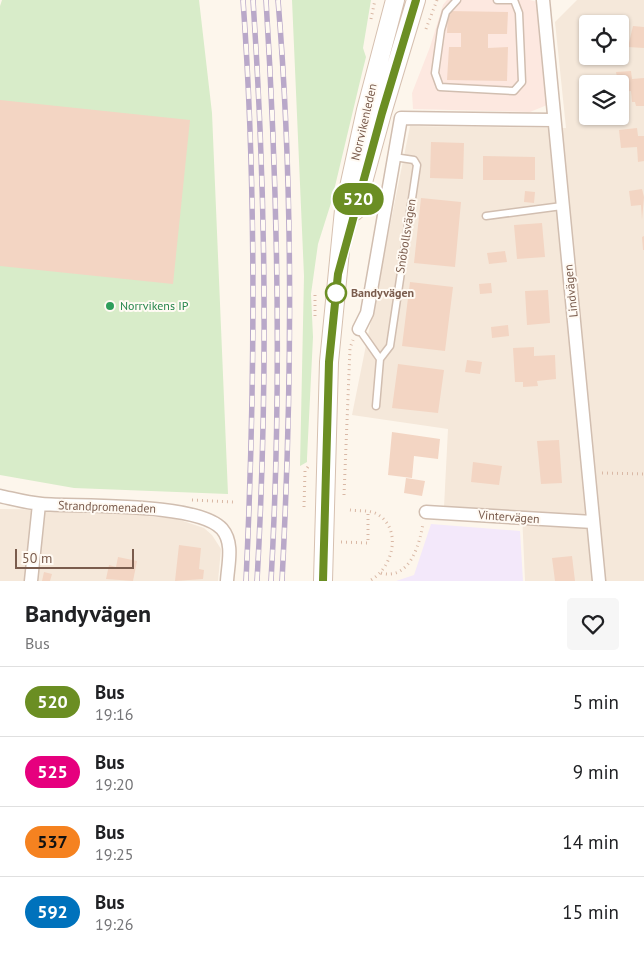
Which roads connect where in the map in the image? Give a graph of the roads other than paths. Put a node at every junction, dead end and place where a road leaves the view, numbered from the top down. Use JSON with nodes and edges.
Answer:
{"nodes":[{"id":1,"x":395,"y":0,"type":"edge"},
{"id":2,"x":416,"y":0,"type":"edge"},
{"id":3,"x":457,"y":0,"type":"edge"},
{"id":4,"x":496,"y":0,"type":"edge"},
{"id":5,"x":514,"y":0,"type":"edge"},
{"id":6,"x":543,"y":0,"type":"edge"},
{"id":7,"x":553,"y":120,"type":"junction"},
{"id":8,"x":394,"y":157,"type":"junction"},
{"id":9,"x":562,"y":206,"type":"junction"},
{"id":10,"x":486,"y":216,"type":"dead end"},
{"id":11,"x":338,"y":274,"type":"junction"},
{"id":12,"x":359,"y":328,"type":"joint"},
{"id":13,"x":380,"y":359,"type":"junction"},
{"id":14,"x":376,"y":406,"type":"dead end"},
{"id":15,"x":0,"y":496,"type":"edge"},
{"id":16,"x":39,"y":504,"type":"junction"},
{"id":17,"x":426,"y":512,"type":"road end"},
{"id":18,"x":593,"y":522,"type":"junction"},
{"id":19,"x":31,"y":581,"type":"edge"},
{"id":20,"x":226,"y":581,"type":"edge"},
{"id":21,"x":323,"y":581,"type":"edge"},
{"id":22,"x":599,"y":581,"type":"edge"}],
"edges":[{"from":1,"to":11,"type":"main road","name":"Norrvikenleden"},
{"from":2,"to":11,"type":"main road","name":"Norrvikenleden"},
{"from":3,"to":5,"type":"lane"},
{"from":4,"to":5,"type":"lane"},
{"from":6,"to":7,"type":"street","name":"Lindvägen"},
{"from":7,"to":8,"type":"street","name":"Snöbollsvägen"},
{"from":7,"to":9,"type":"street","name":"Lindvägen"},
{"from":8,"to":12,"type":"street","name":"Snöbollsvägen"},
{"from":8,"to":13,"type":"lane","name":"Snöbollsvägen"},
{"from":9,"to":10,"type":"lane"},
{"from":9,"to":18,"type":"street","name":"Lindvägen"},
{"from":11,"to":21,"type":"main road","name":"Norrvikenleden"},
{"from":12,"to":13,"type":"lane"},
{"from":13,"to":14,"type":"lane","name":"Snöbollsvägen"},
{"from":15,"to":16,"type":"street","name":"Strandpromenaden"},
{"from":16,"to":19,"type":"street"},
{"from":16,"to":20,"type":"street","name":"Strandpromenaden"},
{"from":17,"to":18,"type":"street","name":"Vintervägen"},
{"from":18,"to":22,"type":"street","name":"Lindvägen"}]}
